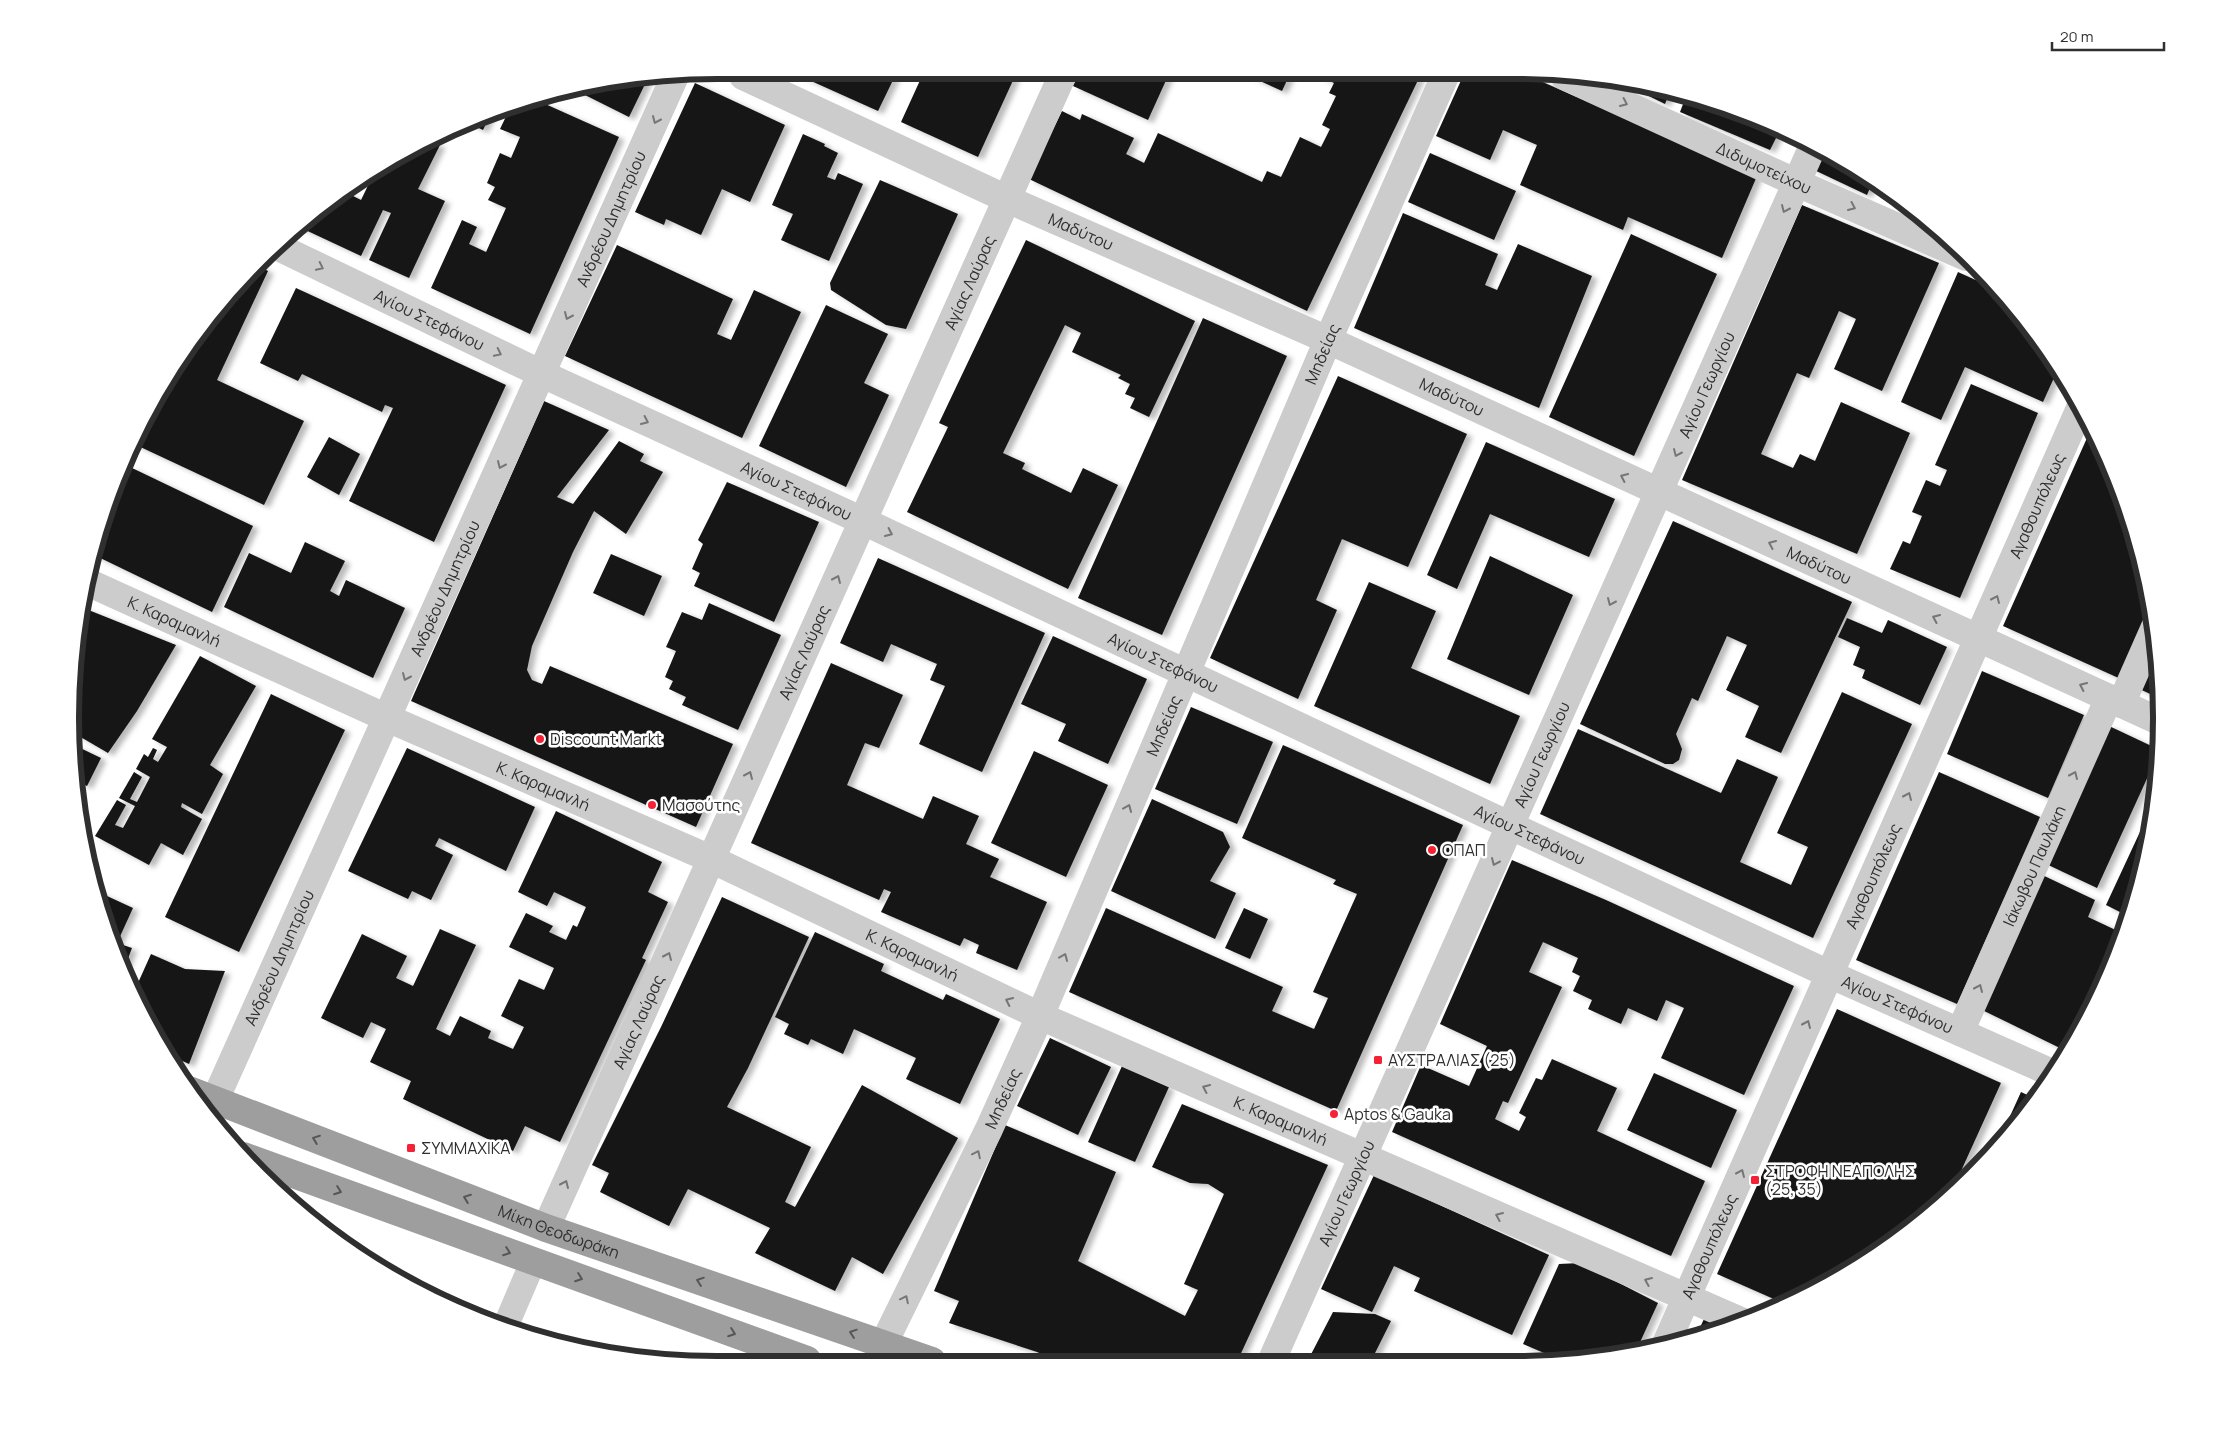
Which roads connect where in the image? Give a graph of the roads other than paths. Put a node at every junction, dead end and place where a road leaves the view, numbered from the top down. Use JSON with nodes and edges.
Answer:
{"nodes":[{"id":1,"x":749,"y":79,"type":"edge"},
{"id":2,"x":1061,"y":79,"type":"edge"},
{"id":3,"x":1444,"y":79,"type":"edge"},
{"id":4,"x":674,"y":80,"type":"edge"},
{"id":5,"x":1577,"y":82,"type":"edge"},
{"id":6,"x":1810,"y":152,"type":"edge"},
{"id":7,"x":1797,"y":184,"type":"junction"},
{"id":8,"x":1007,"y":199,"type":"junction"},
{"id":9,"x":283,"y":249,"type":"edge"},
{"id":10,"x":1949,"y":250,"type":"edge"},
{"id":11,"x":1328,"y":340,"type":"junction"},
{"id":12,"x":542,"y":374,"type":"junction"},
{"id":13,"x":2077,"y":415,"type":"edge"},
{"id":14,"x":1659,"y":493,"type":"junction"},
{"id":15,"x":863,"y":521,"type":"junction"},
{"id":16,"x":93,"y":585,"type":"edge"},
{"id":17,"x":1979,"y":638,"type":"junction"},
{"id":18,"x":2148,"y":639,"type":"edge"},
{"id":19,"x":1185,"y":673,"type":"junction"},
{"id":20,"x":2115,"y":701,"type":"junction"},
{"id":21,"x":387,"y":718,"type":"junction"},
{"id":22,"x":2153,"y":718,"type":"edge"},
{"id":23,"x":1511,"y":826,"type":"junction"},
{"id":24,"x":711,"y":859,"type":"junction"},
{"id":25,"x":1829,"y":974,"type":"junction"},
{"id":26,"x":1040,"y":1016,"type":"junction"},
{"id":27,"x":1960,"y":1032,"type":"junction"},
{"id":28,"x":2047,"y":1071,"type":"edge"},
{"id":29,"x":203,"y":1095,"type":"edge"},
{"id":30,"x":215,"y":1100,"type":"junction"},
{"id":31,"x":1363,"y":1157,"type":"junction"},
{"id":32,"x":278,"y":1177,"type":"edge"},
{"id":33,"x":546,"y":1228,"type":"junction"},
{"id":34,"x":533,"y":1262,"type":"junction"},
{"id":35,"x":1686,"y":1297,"type":"junction"},
{"id":36,"x":1733,"y":1317,"type":"edge"},
{"id":37,"x":508,"y":1321,"type":"edge"},
{"id":38,"x":1669,"y":1337,"type":"edge"},
{"id":39,"x":884,"y":1343,"type":"junction"},
{"id":40,"x":796,"y":1356,"type":"edge"},
{"id":41,"x":919,"y":1356,"type":"edge"},
{"id":42,"x":1275,"y":1356,"type":"edge"}],
"edges":[{"from":1,"to":8,"type":"street","name":"Μαδύτου"},
{"from":2,"to":8,"type":"street","name":"Αγίας Λαύρας"},
{"from":3,"to":11,"type":"street","name":"Μηδείας"},
{"from":4,"to":12,"type":"street","name":"Ανδρέου Δημητρίου","one_way":true},
{"from":5,"to":7,"type":"street","name":"Διδυμοτείχου","one_way":true},
{"from":6,"to":7,"type":"street","name":"Αγίου Γεωργίου"},
{"from":7,"to":10,"type":"street","name":"Διδυμοτείχου","one_way":true},
{"from":7,"to":14,"type":"street","name":"Αγίου Γεωργίου","one_way":true},
{"from":8,"to":11,"type":"street","name":"Μαδύτου"},
{"from":8,"to":15,"type":"street","name":"Αγίας Λαύρας"},
{"from":9,"to":12,"type":"street","name":"Αγίου Στεφάνου","one_way":true},
{"from":14,"to":11,"type":"street","name":"Μαδύτου","one_way":true},
{"from":11,"to":19,"type":"street","name":"Μηδείας"},
{"from":12,"to":15,"type":"street","name":"Αγίου Στεφάνου","one_way":true},
{"from":12,"to":21,"type":"street","name":"Ανδρέου Δημητρίου","one_way":true},
{"from":17,"to":13,"type":"street","name":"Αγαθουπόλεως","one_way":true},
{"from":17,"to":14,"type":"street","name":"Μαδύτου","one_way":true},
{"from":14,"to":23,"type":"street","name":"Αγίου Γεωργίου","one_way":true},
{"from":15,"to":19,"type":"street","name":"Αγίου Στεφάνου","one_way":true},
{"from":24,"to":15,"type":"street","name":"Αγίας Λαύρας","one_way":true},
{"from":16,"to":21,"type":"street","name":"Κ. Καραμανλή"},
{"from":20,"to":17,"type":"street","name":"Μαδύτου","one_way":true},
{"from":25,"to":17,"type":"street","name":"Αγαθουπόλεως","one_way":true},
{"from":18,"to":20,"type":"street","name":"Ιάκωβου Παυλάκη"},
{"from":19,"to":23,"type":"street","name":"Αγίου Στεφάνου"},
{"from":26,"to":19,"type":"street","name":"Μηδείας","one_way":true},
{"from":20,"to":22,"type":"street","name":"Μαδύτου"},
{"from":27,"to":20,"type":"street","name":"Ιάκωβου Παυλάκη","one_way":true},
{"from":21,"to":24,"type":"street","name":"Κ. Καραμανλή"},
{"from":21,"to":30,"type":"street","name":"Ανδρέου Δημητρίου"},
{"from":23,"to":25,"type":"street","name":"Αγίου Στεφάνου"},
{"from":23,"to":31,"type":"street","name":"Αγίου Γεωργίου","one_way":true},
{"from":26,"to":24,"type":"street","name":"Κ. Καραμανλή","one_way":true},
{"from":33,"to":24,"type":"street","name":"Αγίας Λαύρας","one_way":true},
{"from":25,"to":27,"type":"street","name":"Αγίου Στεφάνου"},
{"from":35,"to":25,"type":"street","name":"Αγαθουπόλεως","one_way":true},
{"from":31,"to":26,"type":"street","name":"Κ. Καραμανλή","one_way":true},
{"from":39,"to":26,"type":"street","name":"Μηδείας","one_way":true},
{"from":27,"to":28,"type":"street","name":"Αγίου Στεφάνου"},
{"from":29,"to":30,"type":"highway","name":"Μίκη Θεοδωράκη"},
{"from":33,"to":30,"type":"highway","name":"Μίκη Θεοδωράκη","one_way":true},
{"from":35,"to":31,"type":"street","name":"Κ. Καραμανλή","one_way":true},
{"from":31,"to":42,"type":"street","name":"Αγίου Γεωργίου"},
{"from":32,"to":34,"type":"highway","one_way":true},
{"from":39,"to":33,"type":"highway","name":"Μίκη Θεοδωράκη","one_way":true},
{"from":34,"to":37,"type":"street"},
{"from":34,"to":40,"type":"highway","one_way":true},
{"from":35,"to":36,"type":"street","name":"Κ. Καραμανλή"},
{"from":35,"to":38,"type":"street","name":"Αγαθουπόλεως"},
{"from":39,"to":41,"type":"highway","name":"Μίκη Θεοδωράκη"}]}
